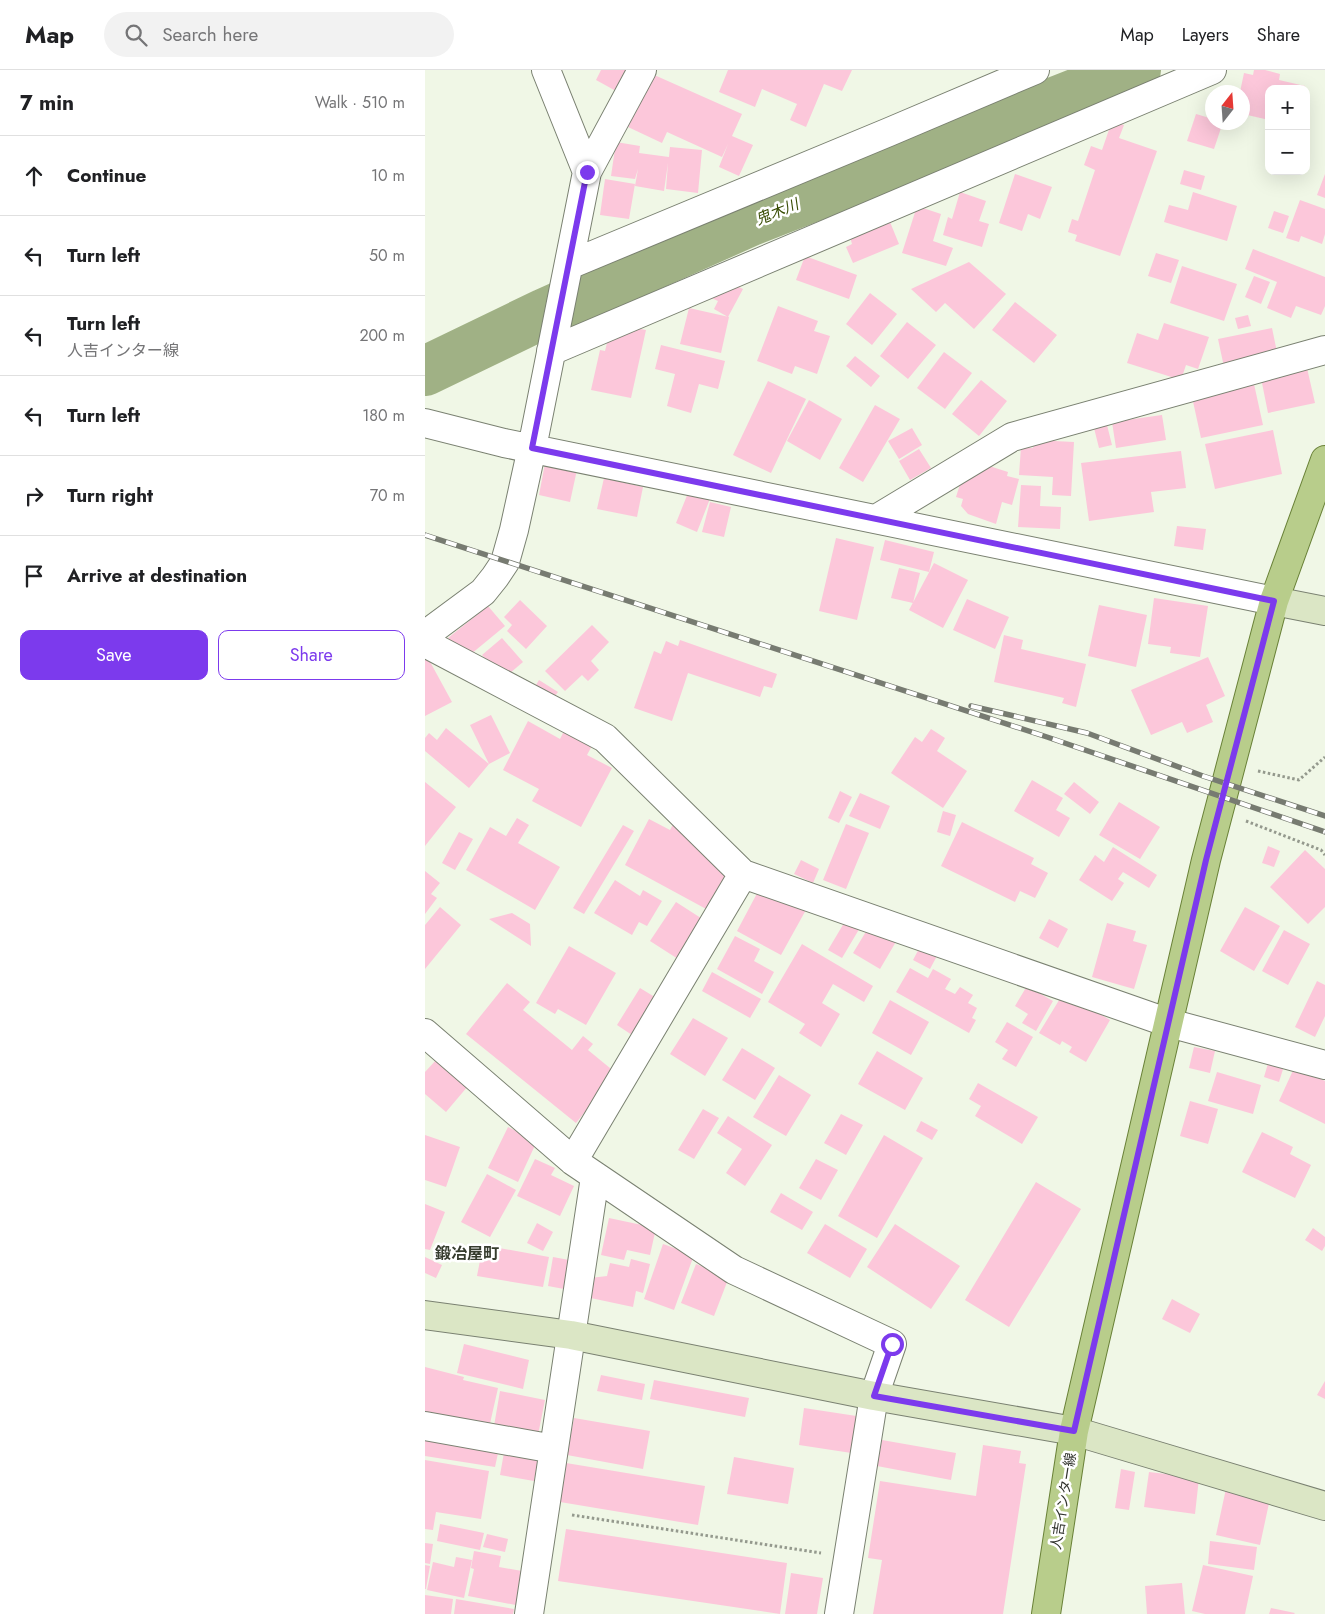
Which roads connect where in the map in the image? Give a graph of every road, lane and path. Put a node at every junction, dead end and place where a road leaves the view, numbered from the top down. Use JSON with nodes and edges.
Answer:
{"nodes":[{"id":1,"x":546,"y":70,"type":"edge"},
{"id":2,"x":642,"y":70,"type":"edge"},
{"id":3,"x":1035,"y":70,"type":"edge"},
{"id":4,"x":1212,"y":70,"type":"edge"},
{"id":5,"x":587,"y":172,"type":"junction"},
{"id":6,"x":569,"y":265,"type":"junction"},
{"id":7,"x":1325,"y":350,"type":"edge"},
{"id":8,"x":551,"y":351,"type":"junction"},
{"id":9,"x":425,"y":423,"type":"edge"},
{"id":10,"x":532,"y":448,"type":"junction"},
{"id":11,"x":1325,"y":460,"type":"edge"},
{"id":12,"x":876,"y":519,"type":"junction"},
{"id":13,"x":1274,"y":601,"type":"junction"},
{"id":14,"x":1325,"y":611,"type":"edge"},
{"id":15,"x":425,"y":635,"type":"edge"},
{"id":16,"x":425,"y":642,"type":"edge"},
{"id":17,"x":1325,"y":757,"type":"edge"},
{"id":18,"x":1231,"y":766,"type":"junction"},
{"id":19,"x":1219,"y":811,"type":"junction"},
{"id":20,"x":1325,"y":855,"type":"edge"},
{"id":21,"x":743,"y":874,"type":"junction"},
{"id":22,"x":1169,"y":1023,"type":"junction"},
{"id":23,"x":425,"y":1033,"type":"edge"},
{"id":24,"x":1325,"y":1065,"type":"edge"},
{"id":25,"x":573,"y":1161,"type":"junction"},
{"id":26,"x":595,"y":1177,"type":"junction"},
{"id":27,"x":425,"y":1315,"type":"edge"},
{"id":28,"x":571,"y":1335,"type":"junction"},
{"id":29,"x":874,"y":1396,"type":"junction"},
{"id":30,"x":425,"y":1426,"type":"edge"},
{"id":31,"x":1074,"y":1431,"type":"junction"},
{"id":32,"x":554,"y":1449,"type":"junction"},
{"id":33,"x":1325,"y":1506,"type":"edge"},
{"id":34,"x":545,"y":1511,"type":"junction"},
{"id":35,"x":849,"y":1557,"type":"junction"},
{"id":36,"x":529,"y":1614,"type":"edge"},
{"id":37,"x":839,"y":1614,"type":"edge"},
{"id":38,"x":1046,"y":1614,"type":"edge"}],
"edges":[{"from":1,"to":5,"type":"street"},
{"from":2,"to":5,"type":"street"},
{"from":3,"to":6,"type":"street"},
{"from":4,"to":8,"type":"street"},
{"from":5,"to":6,"type":"street"},
{"from":6,"to":8,"type":"street"},
{"from":7,"to":12,"type":"street"},
{"from":8,"to":10,"type":"street"},
{"from":9,"to":10,"type":"street"},
{"from":10,"to":12,"type":"street"},
{"from":10,"to":15,"type":"street"},
{"from":11,"to":13,"type":"main road","name":"人吉インター線"},
{"from":12,"to":13,"type":"street"},
{"from":13,"to":14,"type":"street"},
{"from":13,"to":18,"type":"main road","name":"人吉インター線"},
{"from":16,"to":21,"type":"street"},
{"from":17,"to":18,"type":"path"},
{"from":18,"to":19,"type":"main road","name":"人吉インター線"},
{"from":19,"to":20,"type":"path"},
{"from":19,"to":22,"type":"main road","name":"人吉インター線"},
{"from":21,"to":22,"type":"street"},
{"from":21,"to":25,"type":"street"},
{"from":22,"to":24,"type":"street"},
{"from":22,"to":31,"type":"main road","name":"人吉インター線"},
{"from":23,"to":25,"type":"street"},
{"from":25,"to":26,"type":"street"},
{"from":26,"to":28,"type":"street"},
{"from":26,"to":29,"type":"street"},
{"from":27,"to":28,"type":"street"},
{"from":28,"to":29,"type":"street"},
{"from":28,"to":32,"type":"street"},
{"from":29,"to":31,"type":"street"},
{"from":29,"to":35,"type":"street"},
{"from":30,"to":32,"type":"street"},
{"from":31,"to":33,"type":"street"},
{"from":31,"to":38,"type":"main road","name":"人吉インター線"},
{"from":32,"to":34,"type":"street"},
{"from":34,"to":35,"type":"path"},
{"from":34,"to":36,"type":"street"},
{"from":35,"to":37,"type":"street"}]}
